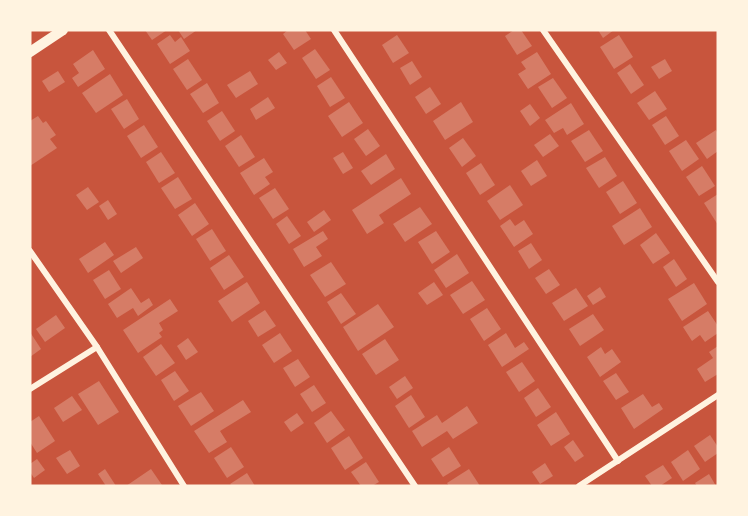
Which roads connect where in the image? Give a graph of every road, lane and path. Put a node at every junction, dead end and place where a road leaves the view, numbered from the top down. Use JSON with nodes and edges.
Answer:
{"nodes":[{"id":1,"x":63,"y":30,"type":"edge"},
{"id":2,"x":109,"y":30,"type":"edge"},
{"id":3,"x":334,"y":30,"type":"edge"},
{"id":4,"x":543,"y":30,"type":"edge"},
{"id":5,"x":30,"y":52,"type":"edge"},
{"id":6,"x":30,"y":251,"type":"edge"},
{"id":7,"x":718,"y":282,"type":"edge"},
{"id":8,"x":97,"y":347,"type":"junction"},
{"id":9,"x":30,"y":389,"type":"edge"},
{"id":10,"x":718,"y":395,"type":"edge"},
{"id":11,"x":618,"y":461,"type":"junction"},
{"id":12,"x":184,"y":486,"type":"edge"},
{"id":13,"x":415,"y":486,"type":"edge"},
{"id":14,"x":579,"y":486,"type":"edge"}],
"edges":[{"from":1,"to":5,"type":"main road"},
{"from":2,"to":13,"type":"street"},
{"from":3,"to":11,"type":"street"},
{"from":4,"to":7,"type":"street"},
{"from":6,"to":8,"type":"street"},
{"from":8,"to":9,"type":"street"},
{"from":8,"to":12,"type":"street"},
{"from":10,"to":11,"type":"street"},
{"from":11,"to":14,"type":"street"}]}
